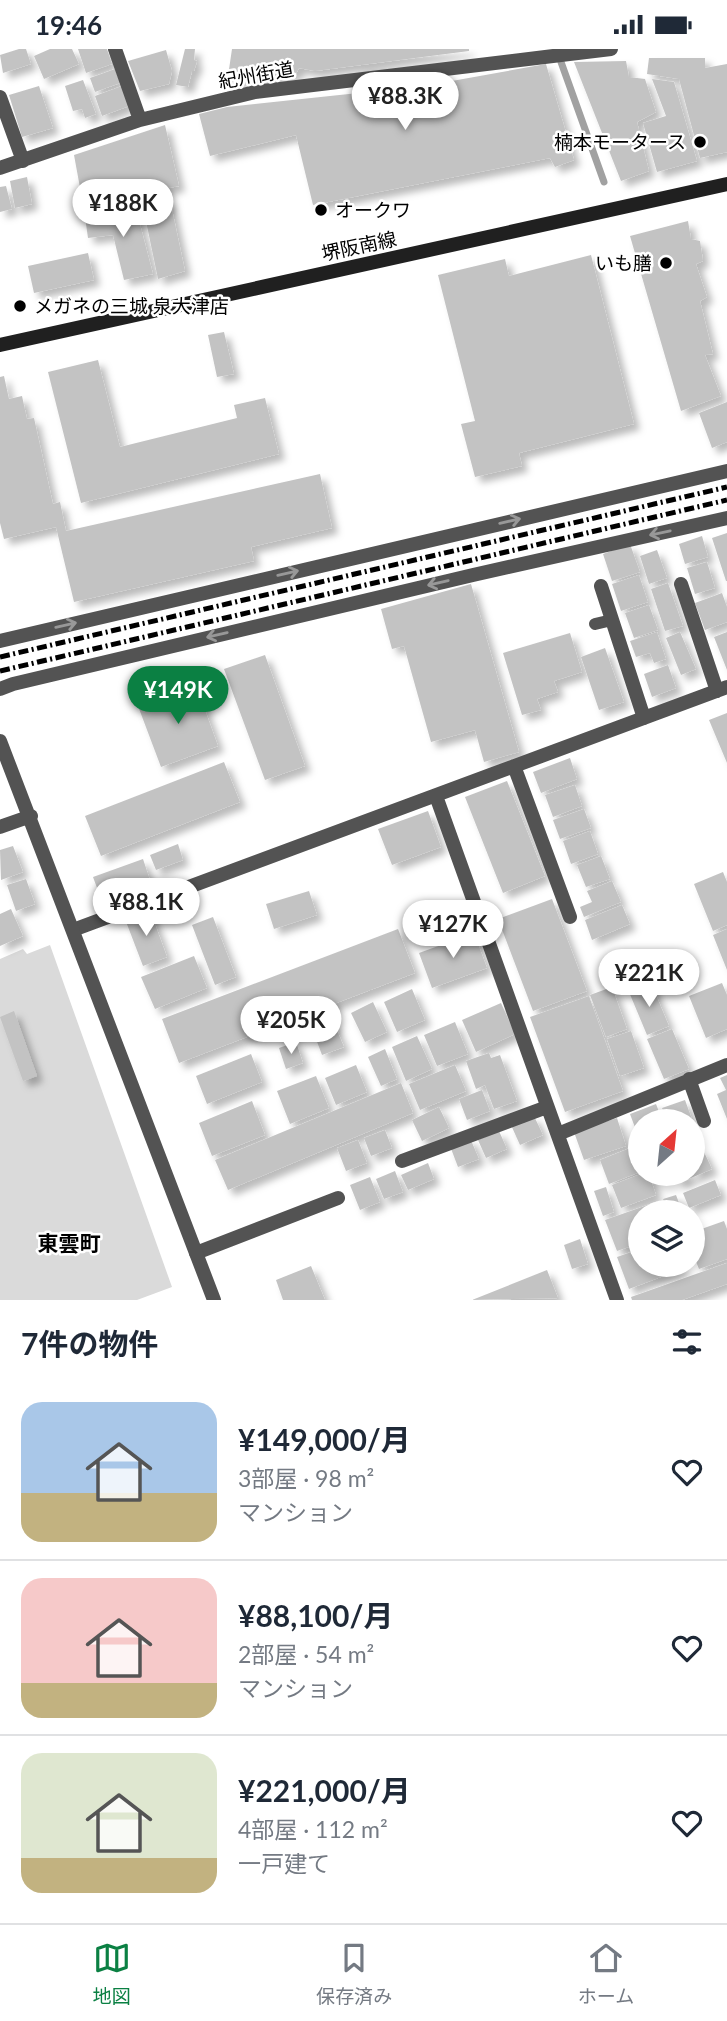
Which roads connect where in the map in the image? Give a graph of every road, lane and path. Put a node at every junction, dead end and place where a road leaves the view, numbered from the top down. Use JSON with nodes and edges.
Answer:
{"nodes":[{"id":1,"x":115,"y":49,"type":"edge"},
{"id":2,"x":611,"y":49,"type":"edge"},
{"id":3,"x":544,"y":53,"type":"edge"},
{"id":4,"x":0,"y":97,"type":"edge"},
{"id":5,"x":140,"y":120,"type":"junction"},
{"id":6,"x":23,"y":161,"type":"junction"},
{"id":7,"x":0,"y":168,"type":"edge"},
{"id":8,"x":727,"y":184,"type":"edge"},
{"id":9,"x":0,"y":345,"type":"edge"},
{"id":10,"x":727,"y":471,"type":"edge"},
{"id":11,"x":727,"y":518,"type":"edge"},
{"id":12,"x":681,"y":585,"type":"dead end"},
{"id":13,"x":601,"y":586,"type":"dead end"},
{"id":14,"x":612,"y":620,"type":"junction"},
{"id":15,"x":595,"y":624,"type":"dead end"},
{"id":16,"x":0,"y":641,"type":"edge"},
{"id":17,"x":0,"y":689,"type":"edge"},
{"id":18,"x":722,"y":689,"type":"edge"},
{"id":19,"x":644,"y":718,"type":"junction"},
{"id":20,"x":0,"y":741,"type":"edge"},
{"id":21,"x":514,"y":766,"type":"junction"},
{"id":22,"x":436,"y":796,"type":"junction"},
{"id":23,"x":31,"y":816,"type":"junction"},
{"id":24,"x":0,"y":827,"type":"edge"},
{"id":25,"x":570,"y":917,"type":"dead end"},
{"id":26,"x":73,"y":930,"type":"junction"},
{"id":27,"x":727,"y":1065,"type":"edge"},
{"id":28,"x":689,"y":1079,"type":"junction"},
{"id":29,"x":547,"y":1107,"type":"junction"},
{"id":30,"x":700,"y":1109,"type":"edge"},
{"id":31,"x":558,"y":1134,"type":"junction"},
{"id":32,"x":402,"y":1161,"type":"dead end"},
{"id":33,"x":338,"y":1198,"type":"dead end"},
{"id":34,"x":196,"y":1253,"type":"junction"},
{"id":35,"x":214,"y":1300,"type":"edge"},
{"id":36,"x":617,"y":1300,"type":"edge"}],
"edges":[{"from":1,"to":5,"type":"street"},
{"from":2,"to":3,"type":"street","name":"紀州街道"},
{"from":3,"to":5,"type":"street","name":"紀州街道"},
{"from":4,"to":6,"type":"street"},
{"from":5,"to":6,"type":"street","name":"紀州街道"},
{"from":6,"to":7,"type":"street","name":"紀州街道"},
{"from":8,"to":9,"type":"main road","name":"堺阪南線"},
{"from":16,"to":10,"type":"street","one_way":true},
{"from":11,"to":17,"type":"street","one_way":true},
{"from":12,"to":18,"type":"street"},
{"from":13,"to":14,"type":"street"},
{"from":14,"to":15,"type":"lane"},
{"from":14,"to":19,"type":"street"},
{"from":18,"to":19,"type":"street"},
{"from":19,"to":21,"type":"street"},
{"from":20,"to":23,"type":"street"},
{"from":21,"to":22,"type":"street"},
{"from":21,"to":25,"type":"street"},
{"from":22,"to":26,"type":"street"},
{"from":22,"to":29,"type":"street"},
{"from":23,"to":24,"type":"street"},
{"from":23,"to":26,"type":"street"},
{"from":26,"to":34,"type":"street"},
{"from":27,"to":28,"type":"street"},
{"from":28,"to":30,"type":"street"},
{"from":28,"to":31,"type":"street"},
{"from":29,"to":31,"type":"street"},
{"from":29,"to":32,"type":"street"},
{"from":31,"to":36,"type":"street"},
{"from":33,"to":34,"type":"street"},
{"from":34,"to":35,"type":"street"}]}
